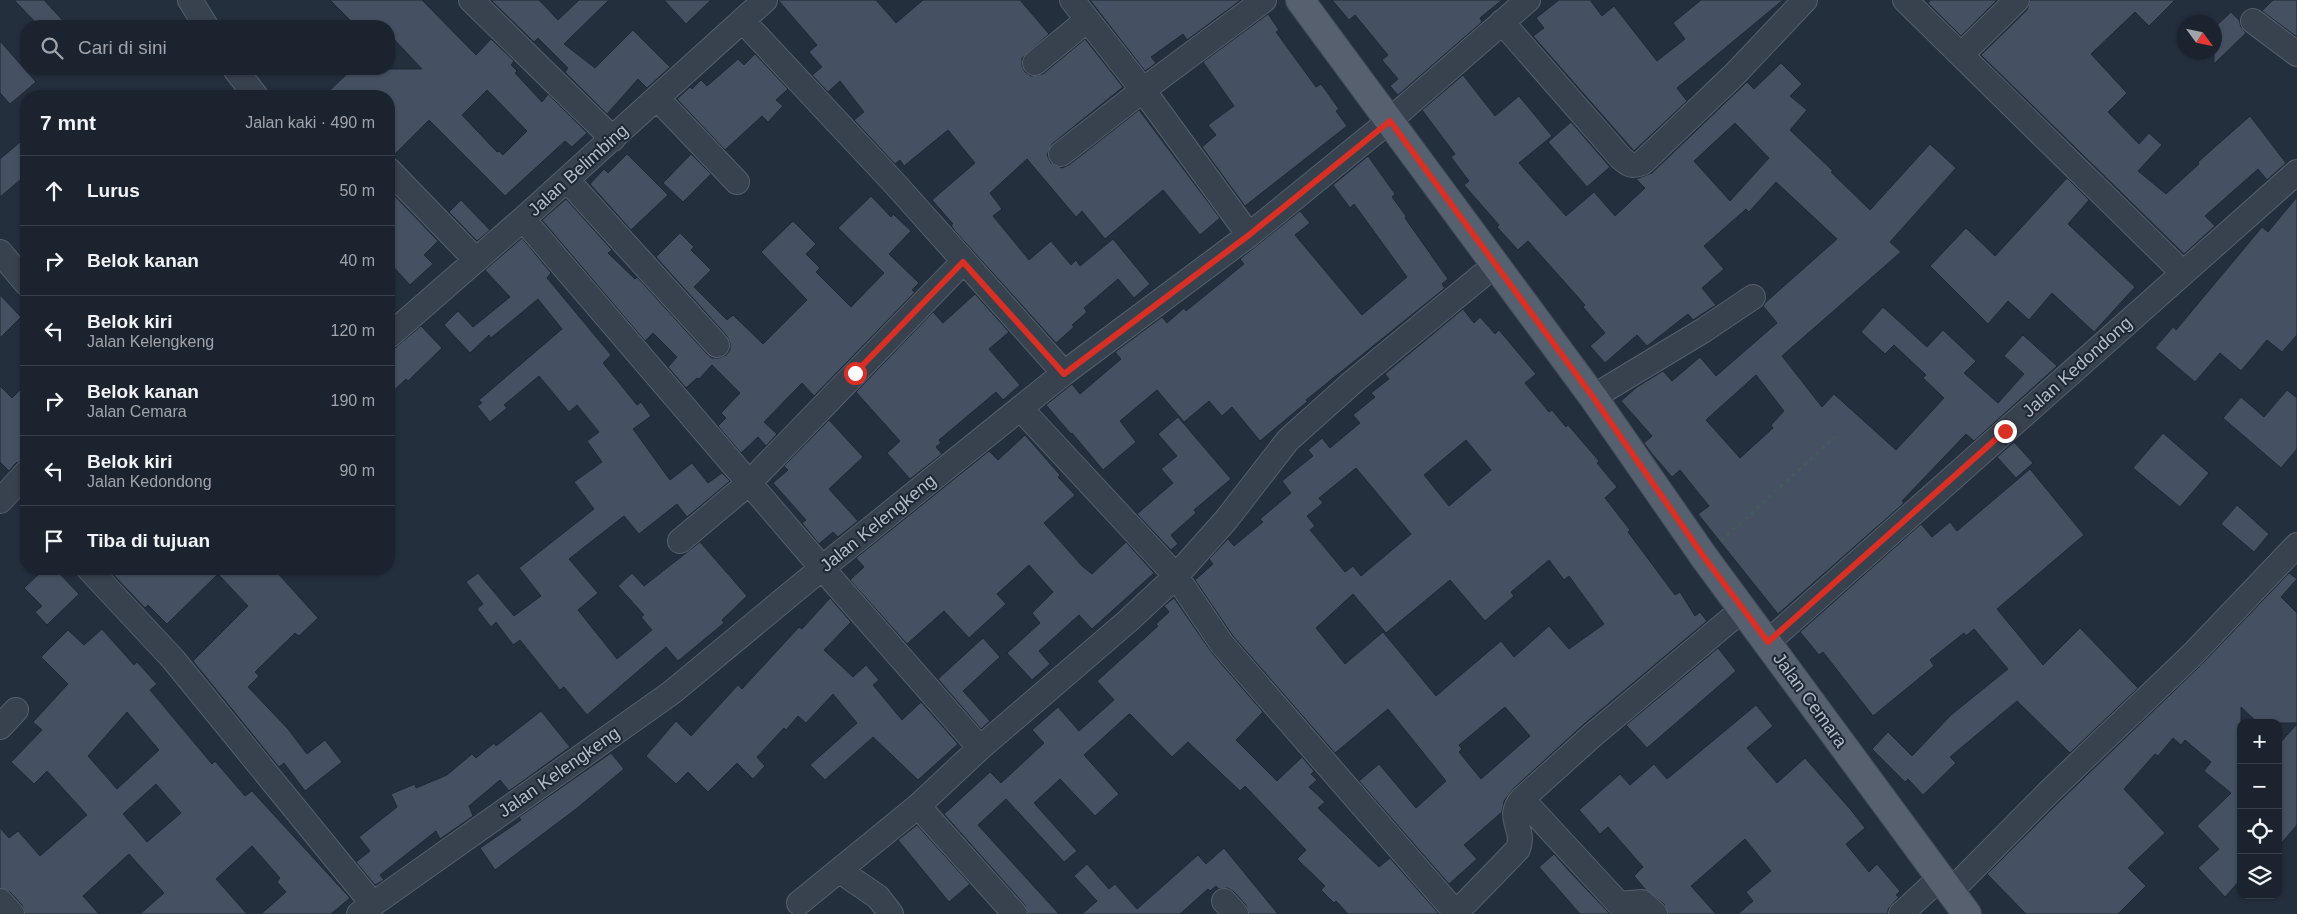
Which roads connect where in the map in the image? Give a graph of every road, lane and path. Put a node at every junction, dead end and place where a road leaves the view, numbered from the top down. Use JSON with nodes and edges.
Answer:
{"nodes":[{"id":1,"x":190,"y":0,"type":"edge"},
{"id":2,"x":470,"y":0,"type":"edge"},
{"id":3,"x":765,"y":0,"type":"edge"},
{"id":4,"x":1072,"y":0,"type":"edge"},
{"id":5,"x":1264,"y":0,"type":"edge"},
{"id":6,"x":1300,"y":0,"type":"edge"},
{"id":7,"x":1528,"y":0,"type":"edge"},
{"id":8,"x":1805,"y":0,"type":"edge"},
{"id":9,"x":1905,"y":0,"type":"edge"},
{"id":10,"x":2017,"y":0,"type":"edge"},
{"id":11,"x":202,"y":20,"type":"edge"},
{"id":12,"x":1088,"y":20,"type":"junction"},
{"id":13,"x":743,"y":21,"type":"junction"},
{"id":14,"x":2253,"y":21,"type":"dead end"},
{"id":15,"x":1502,"y":22,"type":"junction"},
{"id":16,"x":2297,"y":54,"type":"edge"},
{"id":17,"x":1961,"y":55,"type":"junction"},
{"id":18,"x":1035,"y":63,"type":"dead end"},
{"id":19,"x":240,"y":75,"type":"edge"},
{"id":20,"x":251,"y":90,"type":"edge"},
{"id":21,"x":1143,"y":90,"type":"junction"},
{"id":22,"x":657,"y":98,"type":"junction"},
{"id":23,"x":1390,"y":121,"type":"junction"},
{"id":24,"x":613,"y":139,"type":"junction"},
{"id":25,"x":1061,"y":154,"type":"dead end"},
{"id":26,"x":2296,"y":175,"type":"edge"},
{"id":27,"x":395,"y":176,"type":"edge"},
{"id":28,"x":567,"y":180,"type":"junction"},
{"id":29,"x":737,"y":182,"type":"dead end"},
{"id":30,"x":523,"y":219,"type":"junction"},
{"id":31,"x":1249,"y":235,"type":"junction"},
{"id":32,"x":0,"y":252,"type":"edge"},
{"id":33,"x":476,"y":260,"type":"junction"},
{"id":34,"x":963,"y":262,"type":"junction"},
{"id":35,"x":1496,"y":264,"type":"junction"},
{"id":36,"x":2183,"y":273,"type":"junction"},
{"id":37,"x":20,"y":276,"type":"edge"},
{"id":38,"x":1753,"y":297,"type":"dead end"},
{"id":39,"x":395,"y":326,"type":"edge"},
{"id":40,"x":717,"y":345,"type":"dead end"},
{"id":41,"x":1064,"y":374,"type":"junction"},
{"id":42,"x":1593,"y":397,"type":"junction"},
{"id":43,"x":1021,"y":409,"type":"junction"},
{"id":44,"x":1835,"y":437,"type":"dead end"},
{"id":45,"x":749,"y":483,"type":"junction"},
{"id":46,"x":680,"y":540,"type":"dead end"},
{"id":47,"x":1704,"y":557,"type":"junction"},
{"id":48,"x":2292,"y":558,"type":"edge"},
{"id":49,"x":822,"y":568,"type":"junction"},
{"id":50,"x":95,"y":575,"type":"edge"},
{"id":51,"x":1176,"y":576,"type":"junction"},
{"id":52,"x":1743,"y":609,"type":"junction"},
{"id":53,"x":1768,"y":642,"type":"junction"},
{"id":54,"x":16,"y":710,"type":"dead end"},
{"id":55,"x":0,"y":727,"type":"edge"},
{"id":56,"x":980,"y":748,"type":"junction"},
{"id":57,"x":1522,"y":800,"type":"junction"},
{"id":58,"x":918,"y":806,"type":"junction"},
{"id":59,"x":840,"y":871,"type":"junction"},
{"id":60,"x":1945,"y":885,"type":"junction"},
{"id":61,"x":0,"y":901,"type":"edge"},
{"id":62,"x":799,"y":903,"type":"dead end"},
{"id":63,"x":366,"y":909,"type":"edge"},
{"id":64,"x":1455,"y":913,"type":"edge"},
{"id":65,"x":12,"y":914,"type":"edge"},
{"id":66,"x":891,"y":914,"type":"edge"},
{"id":67,"x":1014,"y":914,"type":"edge"},
{"id":68,"x":1655,"y":914,"type":"edge"},
{"id":69,"x":1901,"y":914,"type":"edge"},
{"id":70,"x":1967,"y":914,"type":"edge"}],
"edges":[{"from":1,"to":11,"type":"street"},
{"from":2,"to":24,"type":"street"},
{"from":3,"to":13,"type":"street","name":"Jalan Belimbing"},
{"from":4,"to":12,"type":"street"},
{"from":5,"to":21,"type":"street"},
{"from":6,"to":23,"type":"main road","name":"Jalan Cemara"},
{"from":7,"to":15,"type":"street","name":"Jalan Kelengkeng"},
{"from":8,"to":15,"type":"street"},
{"from":9,"to":17,"type":"street"},
{"from":10,"to":17,"type":"street"},
{"from":12,"to":18,"type":"street"},
{"from":12,"to":21,"type":"street"},
{"from":13,"to":22,"type":"street","name":"Jalan Belimbing"},
{"from":13,"to":34,"type":"street"},
{"from":14,"to":16,"type":"street"},
{"from":15,"to":23,"type":"street","name":"Jalan Kelengkeng"},
{"from":17,"to":36,"type":"street"},
{"from":19,"to":20,"type":"street"},
{"from":21,"to":25,"type":"street"},
{"from":21,"to":31,"type":"street"},
{"from":22,"to":24,"type":"street","name":"Jalan Belimbing"},
{"from":22,"to":29,"type":"street"},
{"from":23,"to":31,"type":"street","name":"Jalan Kelengkeng"},
{"from":23,"to":35,"type":"main road","name":"Jalan Cemara"},
{"from":24,"to":28,"type":"street","name":"Jalan Belimbing"},
{"from":26,"to":36,"type":"street","name":"Jalan Kedondong"},
{"from":27,"to":33,"type":"street"},
{"from":28,"to":30,"type":"street","name":"Jalan Belimbing"},
{"from":28,"to":40,"type":"street"},
{"from":30,"to":33,"type":"street","name":"Jalan Belimbing"},
{"from":30,"to":45,"type":"street"},
{"from":31,"to":41,"type":"street","name":"Jalan Kelengkeng"},
{"from":32,"to":37,"type":"street"},
{"from":33,"to":39,"type":"street","name":"Jalan Belimbing"},
{"from":34,"to":41,"type":"street"},
{"from":34,"to":45,"type":"street"},
{"from":35,"to":42,"type":"main road","name":"Jalan Cemara"},
{"from":35,"to":51,"type":"street"},
{"from":36,"to":53,"type":"street","name":"Jalan Kedondong"},
{"from":38,"to":42,"type":"street"},
{"from":41,"to":43,"type":"street","name":"Jalan Kelengkeng"},
{"from":42,"to":47,"type":"main road","name":"Jalan Cemara"},
{"from":43,"to":49,"type":"street","name":"Jalan Kelengkeng"},
{"from":43,"to":51,"type":"street"},
{"from":44,"to":47,"type":"path"},
{"from":45,"to":46,"type":"street"},
{"from":45,"to":49,"type":"street"},
{"from":47,"to":52,"type":"main road","name":"Jalan Cemara"},
{"from":48,"to":60,"type":"street"},
{"from":49,"to":56,"type":"street"},
{"from":49,"to":63,"type":"street","name":"Jalan Kelengkeng"},
{"from":50,"to":63,"type":"street"},
{"from":51,"to":56,"type":"street"},
{"from":51,"to":64,"type":"street"},
{"from":52,"to":53,"type":"main road","name":"Jalan Cemara"},
{"from":52,"to":57,"type":"street"},
{"from":53,"to":60,"type":"main road","name":"Jalan Cemara"},
{"from":54,"to":55,"type":"street"},
{"from":56,"to":58,"type":"street"},
{"from":57,"to":64,"type":"street"},
{"from":57,"to":68,"type":"street"},
{"from":58,"to":59,"type":"street"},
{"from":58,"to":67,"type":"street"},
{"from":59,"to":62,"type":"street"},
{"from":59,"to":66,"type":"street"},
{"from":60,"to":69,"type":"street"},
{"from":60,"to":70,"type":"main road","name":"Jalan Cemara"},
{"from":61,"to":65,"type":"street"}]}
